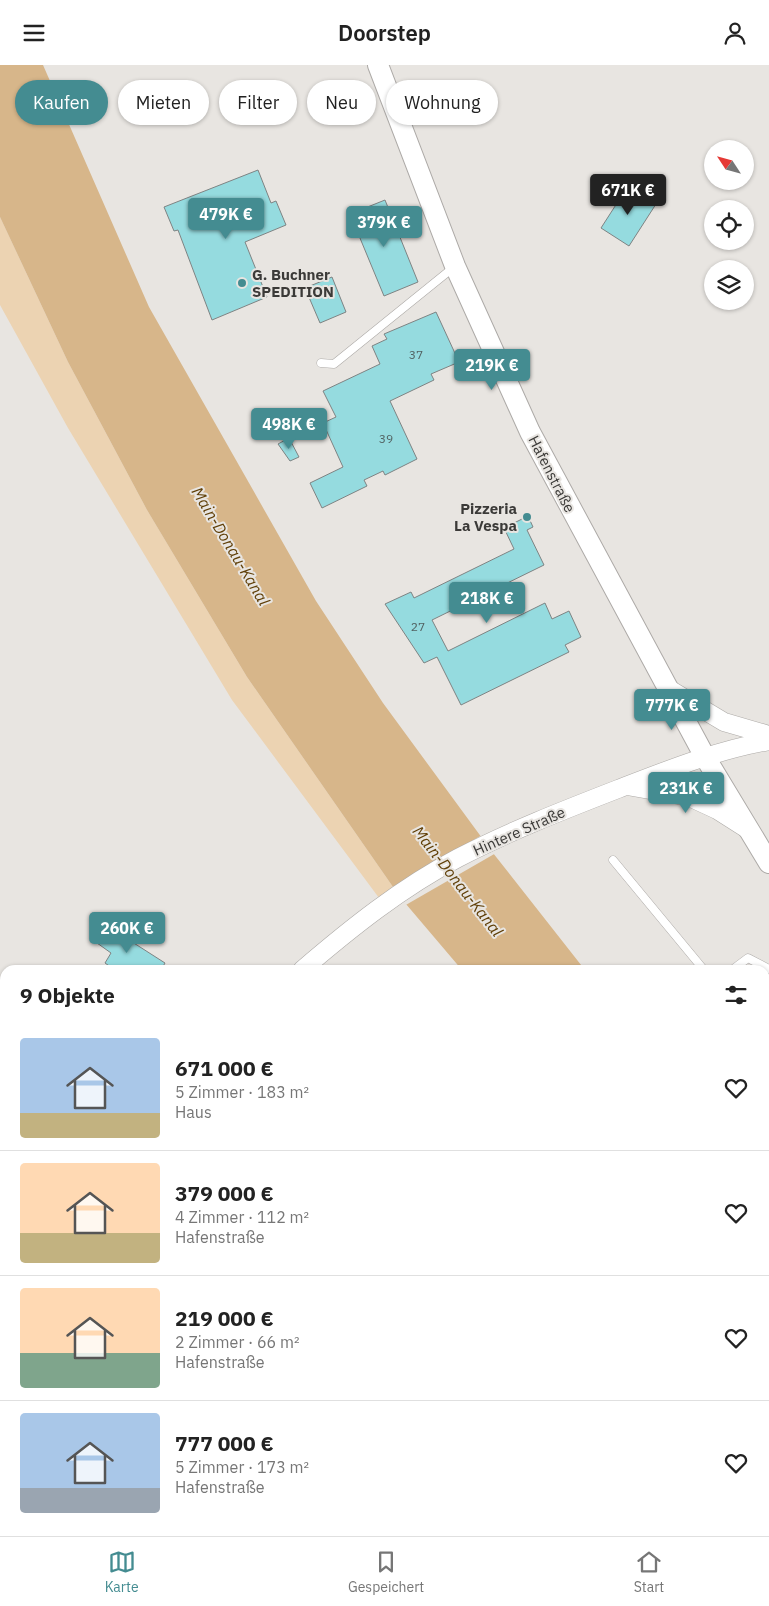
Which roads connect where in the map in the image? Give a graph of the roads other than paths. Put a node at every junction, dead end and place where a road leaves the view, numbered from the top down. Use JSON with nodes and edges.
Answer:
{"nodes":[{"id":1,"x":378,"y":65,"type":"edge"},
{"id":2,"x":455,"y":266,"type":"junction"},
{"id":3,"x":321,"y":363,"type":"dead end"},
{"id":4,"x":669,"y":689,"type":"junction"},
{"id":5,"x":769,"y":735,"type":"edge"},
{"id":6,"x":769,"y":741,"type":"edge"},
{"id":7,"x":705,"y":757,"type":"junction"},
{"id":8,"x":627,"y":786,"type":"junction"},
{"id":9,"x":750,"y":831,"type":"junction"},
{"id":10,"x":613,"y":860,"type":"dead end"},
{"id":11,"x":769,"y":863,"type":"edge"},
{"id":12,"x":308,"y":965,"type":"edge"},
{"id":13,"x":700,"y":965,"type":"edge"},
{"id":14,"x":739,"y":965,"type":"edge"},
{"id":15,"x":761,"y":965,"type":"edge"}],
"edges":[{"from":1,"to":2,"type":"main road","name":"Hafenstraße"},
{"from":2,"to":3,"type":"lane"},
{"from":2,"to":4,"type":"main road","name":"Hafenstraße"},
{"from":4,"to":5,"type":"street"},
{"from":4,"to":7,"type":"main road","name":"Hafenstraße"},
{"from":6,"to":7,"type":"street","name":"Hintere Straße"},
{"from":7,"to":8,"type":"street","name":"Hintere Straße"},
{"from":7,"to":9,"type":"main road","name":"Hafenstraße"},
{"from":8,"to":9,"type":"street"},
{"from":8,"to":12,"type":"street","name":"Hintere Straße"},
{"from":9,"to":11,"type":"main road","name":"Hafenstraße"},
{"from":10,"to":13,"type":"lane"},
{"from":14,"to":15,"type":"lane"}]}
